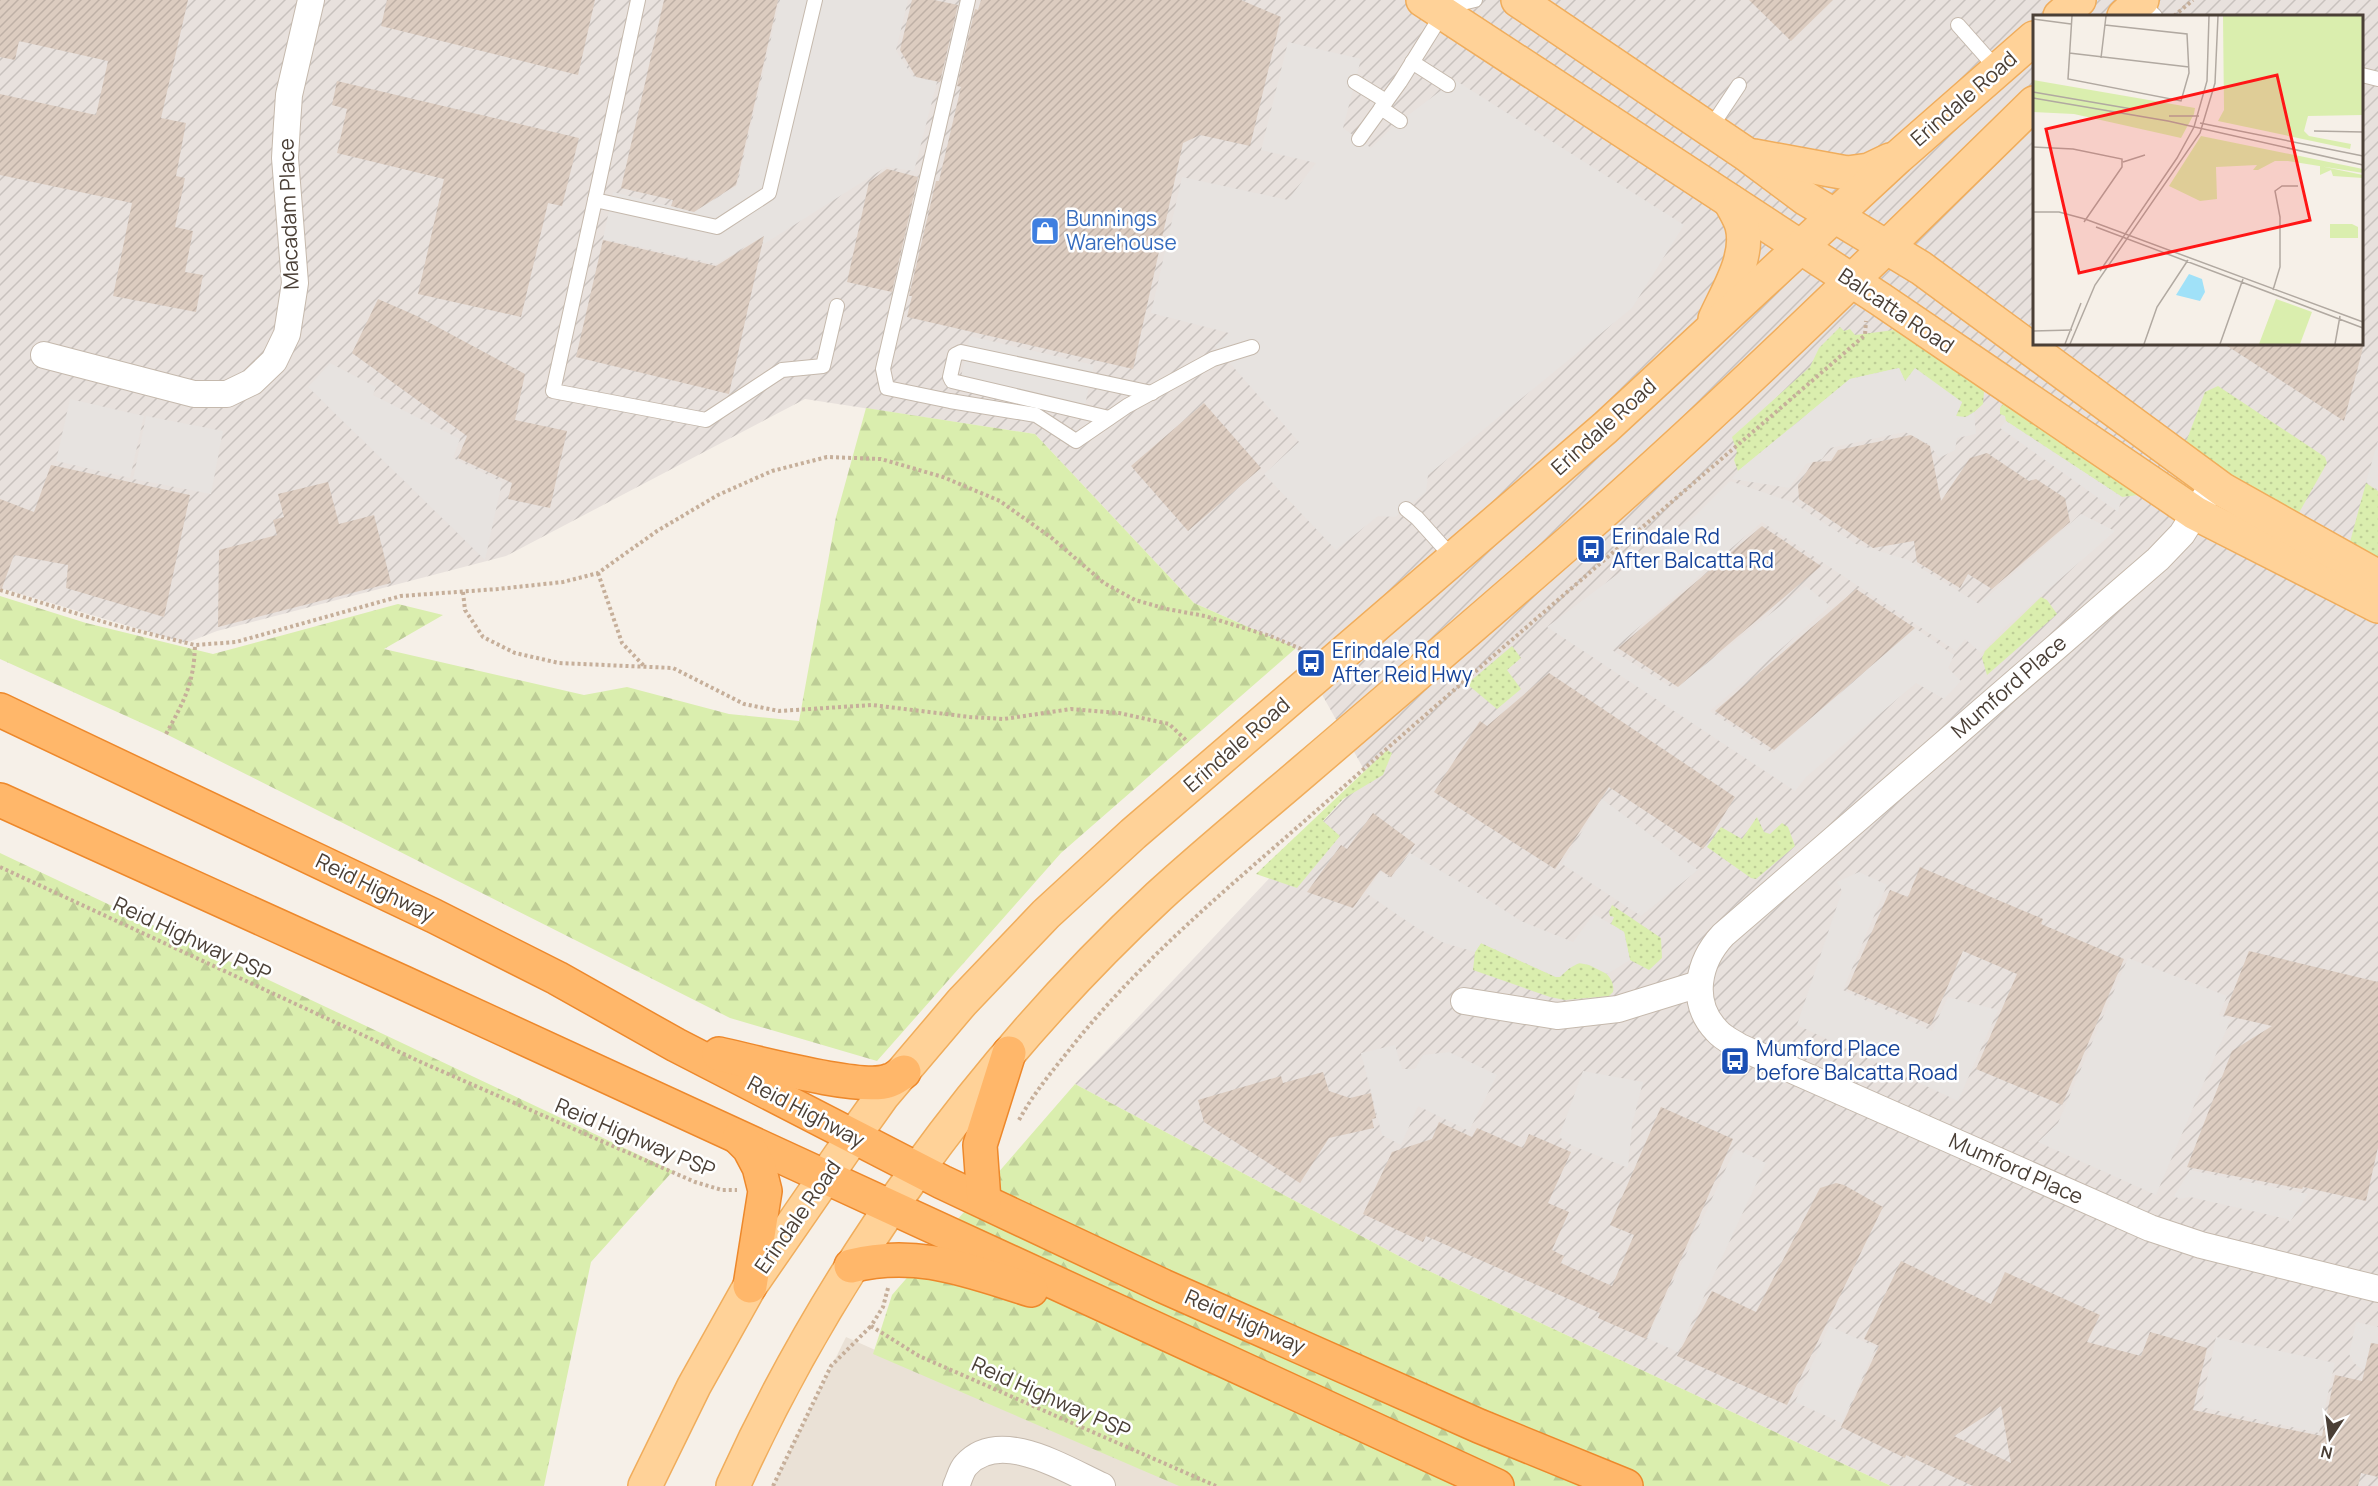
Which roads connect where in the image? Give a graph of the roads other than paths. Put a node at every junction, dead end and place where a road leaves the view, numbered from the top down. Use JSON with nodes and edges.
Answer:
{"nodes":[{"id":1,"x":311,"y":0,"type":"edge"},
{"id":2,"x":638,"y":0,"type":"edge"},
{"id":3,"x":815,"y":0,"type":"edge"},
{"id":4,"x":968,"y":0,"type":"edge"},
{"id":5,"x":1475,"y":0,"type":"edge"},
{"id":6,"x":1518,"y":0,"type":"edge"},
{"id":7,"x":1436,"y":4,"type":"edge"},
{"id":8,"x":1958,"y":25,"type":"dead end"},
{"id":9,"x":2033,"y":39,"type":"edge"},
{"id":10,"x":1412,"y":62,"type":"junction"},
{"id":11,"x":1997,"y":69,"type":"junction"},
{"id":12,"x":2363,"y":75,"type":"edge"},
{"id":13,"x":2378,"y":79,"type":"edge"},
{"id":14,"x":1355,"y":82,"type":"dead end"},
{"id":15,"x":1448,"y":86,"type":"dead end"},
{"id":16,"x":1739,"y":86,"type":"dead end"},
{"id":17,"x":2033,"y":104,"type":"edge"},
{"id":18,"x":1383,"y":105,"type":"junction"},
{"id":19,"x":1401,"y":121,"type":"dead end"},
{"id":20,"x":1710,"y":130,"type":"junction"},
{"id":21,"x":1359,"y":139,"type":"dead end"},
{"id":22,"x":1746,"y":154,"type":"junction"},
{"id":23,"x":1898,"y":157,"type":"junction"},
{"id":24,"x":596,"y":200,"type":"junction"},
{"id":25,"x":1730,"y":201,"type":"junction"},
{"id":26,"x":1834,"y":216,"type":"junction"},
{"id":27,"x":1886,"y":246,"type":"junction"},
{"id":28,"x":1800,"y":248,"type":"junction"},
{"id":29,"x":1851,"y":280,"type":"junction"},
{"id":30,"x":837,"y":306,"type":"dead end"},
{"id":31,"x":1710,"y":332,"type":"junction"},
{"id":32,"x":1252,"y":347,"type":"dead end"},
{"id":33,"x":44,"y":355,"type":"dead end"},
{"id":34,"x":1152,"y":393,"type":"junction"},
{"id":35,"x":1109,"y":418,"type":"junction"},
{"id":36,"x":2214,"y":483,"type":"junction"},
{"id":37,"x":1406,"y":508,"type":"dead end"},
{"id":38,"x":2195,"y":513,"type":"junction"},
{"id":39,"x":1454,"y":559,"type":"junction"},
{"id":40,"x":2378,"y":577,"type":"edge"},
{"id":41,"x":2378,"y":606,"type":"edge"},
{"id":42,"x":0,"y":710,"type":"edge"},
{"id":43,"x":0,"y":800,"type":"edge"},
{"id":44,"x":1699,"y":984,"type":"junction"},
{"id":45,"x":1464,"y":1001,"type":"dead end"},
{"id":46,"x":676,"y":1045,"type":"junction"},
{"id":47,"x":1009,"y":1053,"type":"junction"},
{"id":48,"x":904,"y":1072,"type":"junction"},
{"id":49,"x":853,"y":1137,"type":"junction"},
{"id":50,"x":739,"y":1138,"type":"junction"},
{"id":51,"x":919,"y":1170,"type":"junction"},
{"id":52,"x":826,"y":1176,"type":"junction"},
{"id":53,"x":984,"y":1202,"type":"junction"},
{"id":54,"x":892,"y":1207,"type":"junction"},
{"id":55,"x":851,"y":1266,"type":"junction"},
{"id":56,"x":750,"y":1286,"type":"junction"},
{"id":57,"x":2378,"y":1289,"type":"edge"},
{"id":58,"x":1144,"y":1325,"type":"junction"},
{"id":59,"x":645,"y":1486,"type":"edge"},
{"id":60,"x":733,"y":1486,"type":"edge"},
{"id":61,"x":956,"y":1486,"type":"edge"},
{"id":62,"x":1102,"y":1486,"type":"edge"},
{"id":63,"x":1497,"y":1486,"type":"edge"},
{"id":64,"x":1626,"y":1486,"type":"edge"}],
"edges":[{"from":1,"to":33,"type":"street","name":"Macadam Place"},
{"from":2,"to":24,"type":"lane"},
{"from":3,"to":24,"type":"lane"},
{"from":4,"to":35,"type":"lane"},
{"from":5,"to":7,"type":"lane"},
{"from":6,"to":20,"type":"main road"},
{"from":7,"to":10,"type":"lane"},
{"from":7,"to":25,"type":"main road","name":"Balcatta Road"},
{"from":8,"to":11,"type":"lane"},
{"from":9,"to":11,"type":"main road","name":"Erindale Road"},
{"from":10,"to":15,"type":"lane"},
{"from":10,"to":18,"type":"lane"},
{"from":11,"to":23,"type":"main road","name":"Erindale Road"},
{"from":12,"to":13,"type":"lane"},
{"from":14,"to":18,"type":"lane"},
{"from":16,"to":20,"type":"lane"},
{"from":17,"to":27,"type":"main road"},
{"from":18,"to":19,"type":"lane"},
{"from":18,"to":21,"type":"lane"},
{"from":20,"to":22,"type":"main road"},
{"from":22,"to":23,"type":"main road"},
{"from":22,"to":26,"type":"main road"},
{"from":23,"to":26,"type":"main road","name":"Erindale Road"},
{"from":24,"to":30,"type":"lane"},
{"from":25,"to":28,"type":"main road","name":"Balcatta Road"},
{"from":25,"to":31,"type":"main road"},
{"from":26,"to":27,"type":"main road"},
{"from":26,"to":28,"type":"main road","name":"Erindale Road"},
{"from":27,"to":29,"type":"main road"},
{"from":27,"to":36,"type":"main road"},
{"from":28,"to":29,"type":"main road","name":"Balcatta Road"},
{"from":28,"to":31,"type":"main road","name":"Erindale Road"},
{"from":29,"to":38,"type":"main road","name":"Balcatta Road"},
{"from":29,"to":47,"type":"main road"},
{"from":31,"to":39,"type":"main road","name":"Erindale Road"},
{"from":32,"to":34,"type":"lane"},
{"from":34,"to":35,"type":"lane"},
{"from":34,"to":35,"type":"lane"},
{"from":36,"to":38,"type":"street","name":"Mumford Place"},
{"from":36,"to":40,"type":"main road"},
{"from":37,"to":39,"type":"lane"},
{"from":38,"to":41,"type":"main road","name":"Balcatta Road"},
{"from":38,"to":44,"type":"street","name":"Mumford Place"},
{"from":39,"to":48,"type":"main road","name":"Erindale Road"},
{"from":42,"to":46,"type":"highway","name":"Reid Highway"},
{"from":43,"to":50,"type":"highway","name":"Reid Highway"},
{"from":44,"to":45,"type":"street"},
{"from":44,"to":57,"type":"street","name":"Mumford Place"},
{"from":46,"to":48,"type":"highway"},
{"from":46,"to":49,"type":"highway","name":"Reid Highway"},
{"from":47,"to":51,"type":"main road"},
{"from":47,"to":53,"type":"highway"},
{"from":48,"to":49,"type":"main road","name":"Erindale Road"},
{"from":49,"to":51,"type":"highway","name":"Reid Highway"},
{"from":49,"to":52,"type":"main road","name":"Erindale Road"},
{"from":50,"to":52,"type":"highway","name":"Reid Highway"},
{"from":50,"to":56,"type":"highway"},
{"from":51,"to":53,"type":"highway","name":"Reid Highway"},
{"from":51,"to":54,"type":"main road"},
{"from":52,"to":54,"type":"highway","name":"Reid Highway"},
{"from":52,"to":56,"type":"main road","name":"Erindale Road"},
{"from":53,"to":64,"type":"highway","name":"Reid Highway"},
{"from":54,"to":55,"type":"main road"},
{"from":54,"to":58,"type":"highway","name":"Reid Highway"},
{"from":55,"to":58,"type":"highway"},
{"from":55,"to":60,"type":"main road"},
{"from":56,"to":59,"type":"main road","name":"Erindale Road"},
{"from":58,"to":63,"type":"highway","name":"Reid Highway"},
{"from":61,"to":62,"type":"street"}]}
